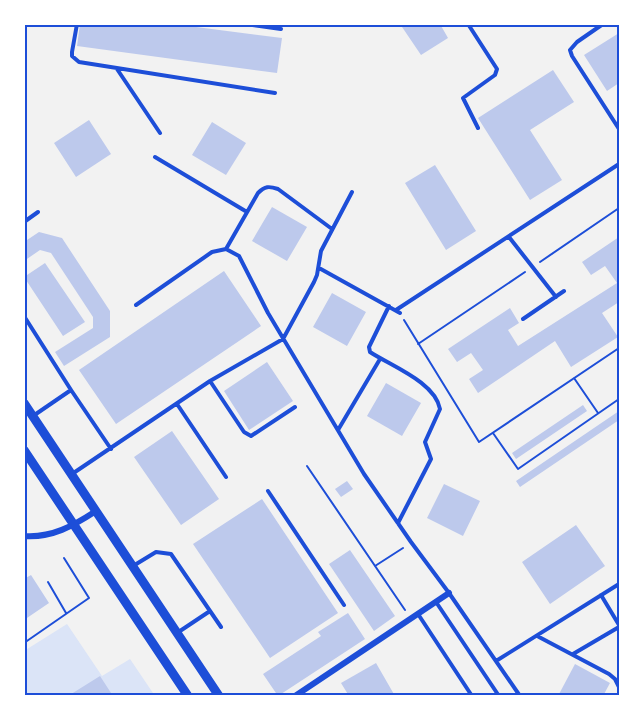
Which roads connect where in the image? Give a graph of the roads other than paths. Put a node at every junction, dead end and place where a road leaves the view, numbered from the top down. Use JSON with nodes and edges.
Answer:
{"nodes":[{"id":1,"x":77,"y":24,"type":"edge"},
{"id":2,"x":246,"y":24,"type":"edge"},
{"id":3,"x":468,"y":24,"type":"edge"},
{"id":4,"x":603,"y":24,"type":"edge"},
{"id":5,"x":281,"y":29,"type":"dead end"},
{"id":6,"x":117,"y":69,"type":"junction"},
{"id":7,"x":275,"y":93,"type":"dead end"},
{"id":8,"x":478,"y":128,"type":"dead end"},
{"id":9,"x":619,"y":129,"type":"edge"},
{"id":10,"x":160,"y":133,"type":"dead end"},
{"id":11,"x":155,"y":157,"type":"dead end"},
{"id":12,"x":619,"y":164,"type":"edge"},
{"id":13,"x":352,"y":192,"type":"dead end"},
{"id":14,"x":38,"y":212,"type":"dead end"},
{"id":15,"x":247,"y":212,"type":"junction"},
{"id":16,"x":24,"y":222,"type":"edge"},
{"id":17,"x":332,"y":229,"type":"junction"},
{"id":18,"x":509,"y":237,"type":"junction"},
{"id":19,"x":226,"y":249,"type":"junction"},
{"id":20,"x":319,"y":268,"type":"junction"},
{"id":21,"x":564,"y":291,"type":"dead end"},
{"id":22,"x":556,"y":297,"type":"junction"},
{"id":23,"x":136,"y":305,"type":"dead end"},
{"id":24,"x":389,"y":306,"type":"junction"},
{"id":25,"x":24,"y":316,"type":"edge"},
{"id":26,"x":523,"y":319,"type":"dead end"},
{"id":27,"x":284,"y":339,"type":"junction"},
{"id":28,"x":380,"y":359,"type":"junction"},
{"id":29,"x":210,"y":381,"type":"junction"},
{"id":30,"x":72,"y":390,"type":"junction"},
{"id":31,"x":24,"y":403,"type":"edge"},
{"id":32,"x":177,"y":404,"type":"junction"},
{"id":33,"x":295,"y":407,"type":"dead end"},
{"id":34,"x":33,"y":416,"type":"junction"},
{"id":35,"x":337,"y":430,"type":"junction"},
{"id":36,"x":111,"y":449,"type":"junction"},
{"id":37,"x":24,"y":450,"type":"edge"},
{"id":38,"x":72,"y":475,"type":"junction"},
{"id":39,"x":226,"y":477,"type":"dead end"},
{"id":40,"x":268,"y":490,"type":"dead end"},
{"id":41,"x":96,"y":511,"type":"junction"},
{"id":42,"x":398,"y":523,"type":"junction"},
{"id":43,"x":74,"y":525,"type":"junction"},
{"id":44,"x":24,"y":536,"type":"edge"},
{"id":45,"x":132,"y":566,"type":"junction"},
{"id":46,"x":619,"y":584,"type":"edge"},
{"id":47,"x":449,"y":592,"type":"junction"},
{"id":48,"x":601,"y":595,"type":"junction"},
{"id":49,"x":435,"y":601,"type":"junction"},
{"id":50,"x":344,"y":605,"type":"dead end"},
{"id":51,"x":210,"y":611,"type":"junction"},
{"id":52,"x":417,"y":614,"type":"junction"},
{"id":53,"x":619,"y":626,"type":"edge"},
{"id":54,"x":221,"y":627,"type":"dead end"},
{"id":55,"x":177,"y":633,"type":"junction"},
{"id":56,"x":538,"y":637,"type":"junction"},
{"id":57,"x":572,"y":654,"type":"junction"},
{"id":58,"x":496,"y":662,"type":"junction"},
{"id":59,"x":619,"y":687,"type":"edge"},
{"id":60,"x":188,"y":696,"type":"edge"},
{"id":61,"x":219,"y":696,"type":"edge"},
{"id":62,"x":295,"y":696,"type":"edge"},
{"id":63,"x":472,"y":696,"type":"edge"},
{"id":64,"x":499,"y":696,"type":"edge"},
{"id":65,"x":520,"y":696,"type":"edge"}],
"edges":[{"from":1,"to":6,"type":"lane"},
{"from":2,"to":5,"type":"lane"},
{"from":3,"to":8,"type":"lane"},
{"from":4,"to":9,"type":"lane"},
{"from":6,"to":7,"type":"lane"},
{"from":6,"to":10,"type":"lane"},
{"from":11,"to":15,"type":"lane"},
{"from":12,"to":18,"type":"lane"},
{"from":13,"to":17,"type":"lane"},
{"from":14,"to":16,"type":"lane"},
{"from":15,"to":17,"type":"lane"},
{"from":15,"to":19,"type":"lane"},
{"from":17,"to":20,"type":"lane"},
{"from":18,"to":22,"type":"lane"},
{"from":18,"to":24,"type":"lane"},
{"from":19,"to":23,"type":"lane"},
{"from":19,"to":27,"type":"lane"},
{"from":20,"to":24,"type":"lane"},
{"from":20,"to":27,"type":"lane"},
{"from":21,"to":22,"type":"lane"},
{"from":22,"to":26,"type":"lane"},
{"from":24,"to":28,"type":"lane"},
{"from":25,"to":30,"type":"lane"},
{"from":27,"to":29,"type":"lane"},
{"from":27,"to":35,"type":"lane"},
{"from":28,"to":35,"type":"lane"},
{"from":28,"to":42,"type":"lane"},
{"from":29,"to":32,"type":"lane"},
{"from":29,"to":33,"type":"lane"},
{"from":30,"to":34,"type":"lane"},
{"from":30,"to":36,"type":"lane"},
{"from":31,"to":34,"type":"main road"},
{"from":32,"to":36,"type":"lane"},
{"from":32,"to":39,"type":"lane"},
{"from":34,"to":38,"type":"main road"},
{"from":35,"to":42,"type":"lane"},
{"from":36,"to":38,"type":"lane"},
{"from":37,"to":43,"type":"main road"},
{"from":38,"to":41,"type":"main road"},
{"from":40,"to":50,"type":"lane"},
{"from":41,"to":43,"type":"street"},
{"from":41,"to":45,"type":"main road"},
{"from":42,"to":47,"type":"lane"},
{"from":43,"to":44,"type":"street"},
{"from":43,"to":60,"type":"main road"},
{"from":45,"to":51,"type":"lane"},
{"from":45,"to":55,"type":"main road"},
{"from":46,"to":48,"type":"lane"},
{"from":47,"to":49,"type":"street"},
{"from":47,"to":58,"type":"lane"},
{"from":48,"to":53,"type":"lane"},
{"from":48,"to":56,"type":"lane"},
{"from":49,"to":52,"type":"street"},
{"from":49,"to":64,"type":"lane"},
{"from":51,"to":54,"type":"lane"},
{"from":51,"to":55,"type":"lane"},
{"from":52,"to":62,"type":"street"},
{"from":52,"to":63,"type":"lane"},
{"from":53,"to":57,"type":"lane"},
{"from":55,"to":61,"type":"main road"},
{"from":56,"to":57,"type":"lane"},
{"from":56,"to":58,"type":"lane"},
{"from":57,"to":59,"type":"lane"},
{"from":58,"to":65,"type":"lane"}]}
